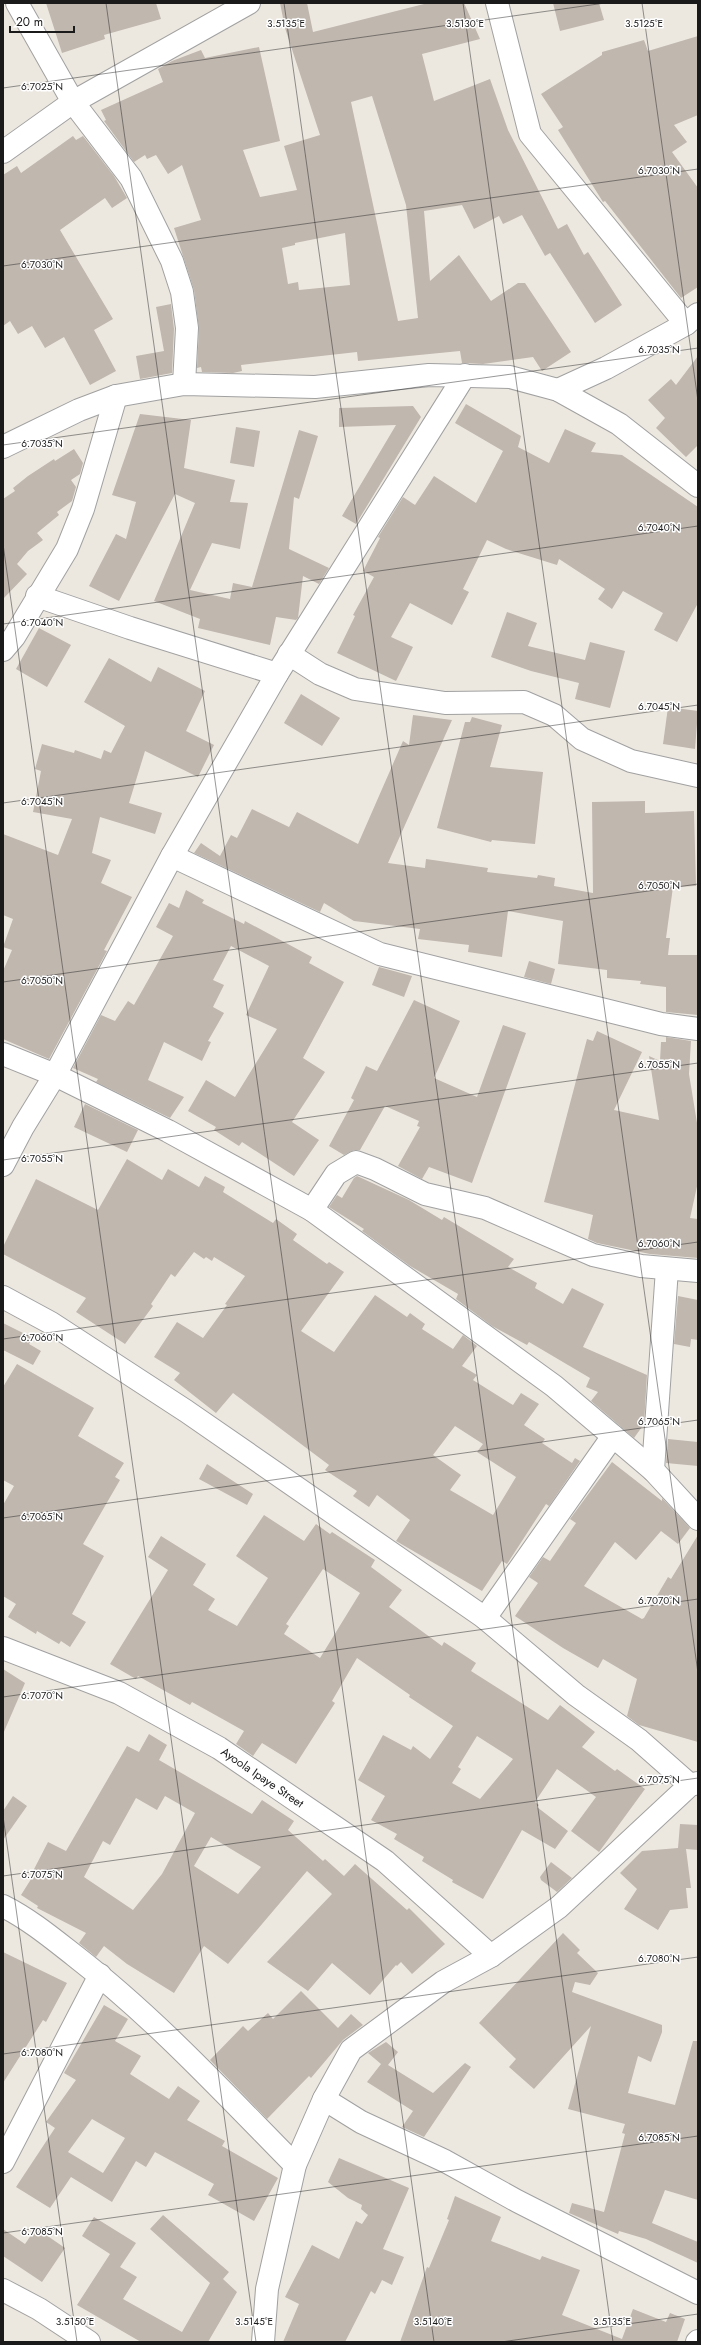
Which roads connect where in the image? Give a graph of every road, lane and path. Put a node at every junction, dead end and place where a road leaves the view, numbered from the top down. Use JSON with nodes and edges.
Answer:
{"nodes":[{"id":1,"x":17,"y":3,"type":"edge"},
{"id":2,"x":249,"y":3,"type":"edge"},
{"id":3,"x":497,"y":3,"type":"edge"},
{"id":4,"x":73,"y":102,"type":"junction"},
{"id":5,"x":3,"y":152,"type":"edge"},
{"id":6,"x":692,"y":319,"type":"edge"},
{"id":7,"x":465,"y":374,"type":"junction"},
{"id":8,"x":184,"y":384,"type":"junction"},
{"id":9,"x":558,"y":390,"type":"junction"},
{"id":10,"x":116,"y":396,"type":"junction"},
{"id":11,"x":3,"y":447,"type":"edge"},
{"id":12,"x":698,"y":486,"type":"edge"},
{"id":13,"x":37,"y":596,"type":"junction"},
{"id":14,"x":3,"y":650,"type":"edge"},
{"id":15,"x":290,"y":654,"type":"junction"},
{"id":16,"x":277,"y":674,"type":"junction"},
{"id":17,"x":698,"y":776,"type":"edge"},
{"id":18,"x":172,"y":856,"type":"junction"},
{"id":19,"x":698,"y":1029,"type":"edge"},
{"id":20,"x":3,"y":1054,"type":"edge"},
{"id":21,"x":55,"y":1075,"type":"junction"},
{"id":22,"x":3,"y":1164,"type":"edge"},
{"id":23,"x":312,"y":1210,"type":"junction"},
{"id":24,"x":667,"y":1270,"type":"junction"},
{"id":25,"x":698,"y":1271,"type":"edge"},
{"id":26,"x":3,"y":1297,"type":"edge"},
{"id":27,"x":613,"y":1436,"type":"junction"},
{"id":28,"x":653,"y":1470,"type":"junction"},
{"id":29,"x":698,"y":1519,"type":"edge"},
{"id":30,"x":485,"y":1618,"type":"junction"},
{"id":31,"x":3,"y":1648,"type":"edge"},
{"id":32,"x":694,"y":1784,"type":"edge"},
{"id":33,"x":3,"y":1906,"type":"edge"},
{"id":34,"x":491,"y":1956,"type":"junction"},
{"id":35,"x":100,"y":1975,"type":"junction"},
{"id":36,"x":324,"y":2099,"type":"junction"},
{"id":37,"x":3,"y":2162,"type":"edge"},
{"id":38,"x":295,"y":2165,"type":"junction"},
{"id":39,"x":3,"y":2290,"type":"edge"},
{"id":40,"x":698,"y":2293,"type":"edge"},
{"id":41,"x":89,"y":2342,"type":"edge"},
{"id":42,"x":262,"y":2342,"type":"edge"}],
"edges":[{"from":1,"to":4,"type":"street"},
{"from":2,"to":4,"type":"street"},
{"from":3,"to":6,"type":"street"},
{"from":4,"to":5,"type":"street"},
{"from":4,"to":8,"type":"street"},
{"from":6,"to":9,"type":"street"},
{"from":7,"to":8,"type":"street"},
{"from":7,"to":9,"type":"street"},
{"from":7,"to":15,"type":"street"},
{"from":8,"to":10,"type":"street"},
{"from":9,"to":12,"type":"street"},
{"from":10,"to":11,"type":"street"},
{"from":10,"to":13,"type":"street"},
{"from":13,"to":14,"type":"street"},
{"from":13,"to":16,"type":"street"},
{"from":15,"to":16,"type":"street"},
{"from":15,"to":17,"type":"street"},
{"from":16,"to":18,"type":"street"},
{"from":18,"to":19,"type":"street"},
{"from":18,"to":21,"type":"street"},
{"from":20,"to":21,"type":"street"},
{"from":21,"to":22,"type":"street"},
{"from":21,"to":23,"type":"street"},
{"from":23,"to":24,"type":"street"},
{"from":23,"to":27,"type":"street"},
{"from":24,"to":25,"type":"street"},
{"from":24,"to":28,"type":"street"},
{"from":26,"to":30,"type":"street"},
{"from":27,"to":28,"type":"street"},
{"from":27,"to":30,"type":"street"},
{"from":28,"to":29,"type":"street"},
{"from":30,"to":32,"type":"street"},
{"from":31,"to":34,"type":"street","name":"Ayoola Ipaye Street"},
{"from":32,"to":34,"type":"street"},
{"from":33,"to":35,"type":"street"},
{"from":34,"to":36,"type":"street"},
{"from":35,"to":37,"type":"street"},
{"from":35,"to":38,"type":"street"},
{"from":36,"to":38,"type":"street"},
{"from":36,"to":40,"type":"street"},
{"from":38,"to":42,"type":"street"},
{"from":39,"to":41,"type":"street"}]}
